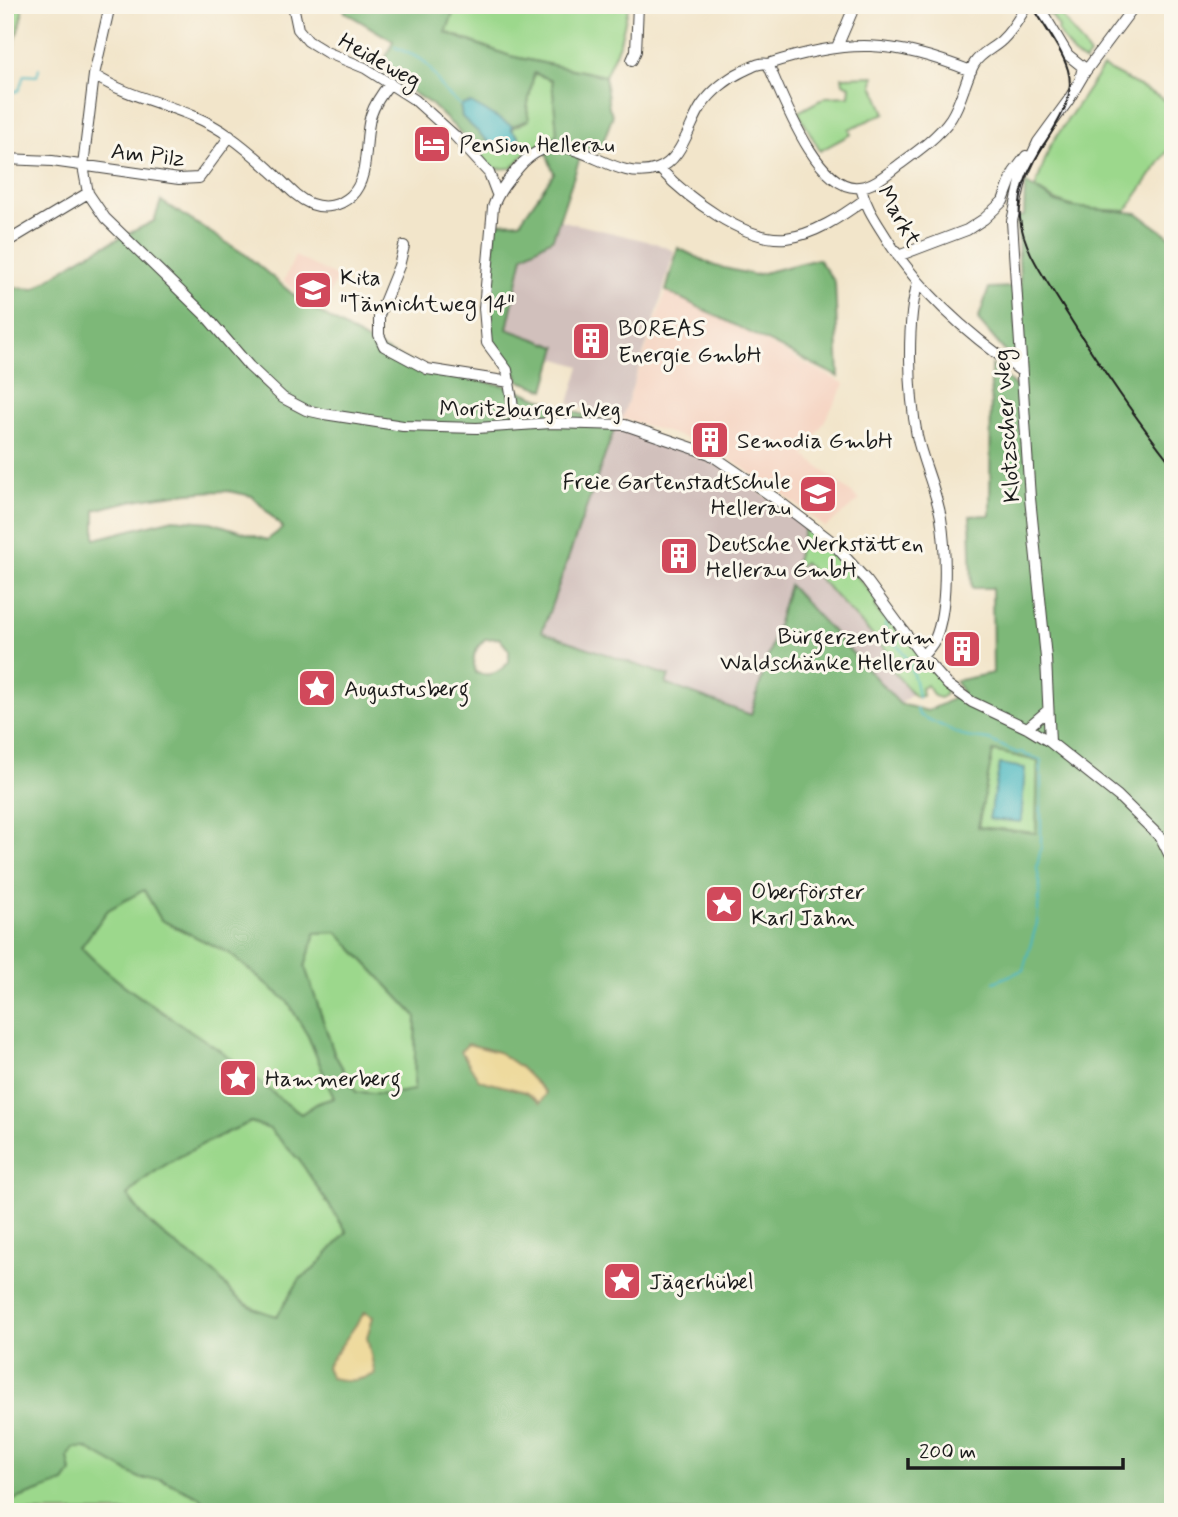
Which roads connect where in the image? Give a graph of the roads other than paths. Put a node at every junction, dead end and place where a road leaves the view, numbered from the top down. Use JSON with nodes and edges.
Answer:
{"nodes":[{"id":1,"x":110,"y":5,"type":"edge"},
{"id":2,"x":293,"y":5,"type":"edge"},
{"id":3,"x":638,"y":5,"type":"edge"},
{"id":4,"x":855,"y":5,"type":"edge"},
{"id":5,"x":1027,"y":5,"type":"edge"},
{"id":6,"x":1038,"y":5,"type":"edge"},
{"id":7,"x":1135,"y":5,"type":"edge"},
{"id":8,"x":837,"y":47,"type":"junction"},
{"id":9,"x":632,"y":60,"type":"dead end"},
{"id":10,"x":765,"y":64,"type":"junction"},
{"id":11,"x":971,"y":71,"type":"junction"},
{"id":12,"x":94,"y":75,"type":"junction"},
{"id":13,"x":1080,"y":79,"type":"junction"},
{"id":14,"x":390,"y":83,"type":"junction"},
{"id":15,"x":230,"y":136,"type":"junction"},
{"id":16,"x":1038,"y":142,"type":"junction"},
{"id":17,"x":5,"y":159,"type":"edge"},
{"id":18,"x":83,"y":166,"type":"junction"},
{"id":19,"x":660,"y":169,"type":"junction"},
{"id":20,"x":489,"y":173,"type":"junction"},
{"id":21,"x":514,"y":174,"type":"junction"},
{"id":22,"x":860,"y":188,"type":"junction"},
{"id":23,"x":88,"y":193,"type":"junction"},
{"id":24,"x":497,"y":194,"type":"junction"},
{"id":25,"x":864,"y":200,"type":"junction"},
{"id":26,"x":5,"y":243,"type":"edge"},
{"id":27,"x":404,"y":246,"type":"dead end"},
{"id":28,"x":898,"y":256,"type":"junction"},
{"id":29,"x":918,"y":282,"type":"junction"},
{"id":30,"x":1021,"y":371,"type":"junction"},
{"id":31,"x":510,"y":382,"type":"junction"},
{"id":32,"x":516,"y":425,"type":"junction"},
{"id":33,"x":922,"y":656,"type":"junction"},
{"id":34,"x":1047,"y":711,"type":"junction"},
{"id":35,"x":1027,"y":728,"type":"junction"},
{"id":36,"x":1050,"y":742,"type":"junction"},
{"id":37,"x":1173,"y":862,"type":"edge"}],
"edges":[{"from":1,"to":12,"type":"street","name":"Moritzburger Weg"},
{"from":2,"to":14,"type":"street","name":"Heideweg"},
{"from":3,"to":9,"type":"street"},
{"from":4,"to":8,"type":"street"},
{"from":5,"to":11,"type":"street"},
{"from":6,"to":13,"type":"street"},
{"from":7,"to":13,"type":"street"},
{"from":8,"to":10,"type":"street"},
{"from":8,"to":11,"type":"street"},
{"from":10,"to":19,"type":"street"},
{"from":10,"to":22,"type":"street"},
{"from":11,"to":22,"type":"street","name":"Markt"},
{"from":12,"to":15,"type":"street"},
{"from":12,"to":18,"type":"street","name":"Moritzburger Weg"},
{"from":13,"to":16,"type":"street"},
{"from":14,"to":15,"type":"street"},
{"from":14,"to":20,"type":"street","name":"Heideweg"},
{"from":15,"to":18,"type":"street","name":"Am Pilz"},
{"from":16,"to":28,"type":"street"},
{"from":16,"to":30,"type":"street","name":"Klotzscher Weg"},
{"from":17,"to":18,"type":"street"},
{"from":18,"to":23,"type":"street","name":"Moritzburger Weg"},
{"from":19,"to":21,"type":"street"},
{"from":19,"to":25,"type":"street"},
{"from":20,"to":21,"type":"street"},
{"from":20,"to":24,"type":"street","name":"Heideweg"},
{"from":21,"to":24,"type":"street"},
{"from":22,"to":25,"type":"street","name":"Markt"},
{"from":23,"to":26,"type":"street"},
{"from":23,"to":32,"type":"street","name":"Moritzburger Weg"},
{"from":24,"to":31,"type":"street"},
{"from":25,"to":28,"type":"street","name":"Markt"},
{"from":27,"to":31,"type":"street"},
{"from":28,"to":29,"type":"street","name":"Markt"},
{"from":29,"to":30,"type":"street","name":"Markt"},
{"from":29,"to":33,"type":"street"},
{"from":30,"to":34,"type":"street","name":"Klotzscher Weg"},
{"from":31,"to":32,"type":"street"},
{"from":32,"to":33,"type":"street","name":"Moritzburger Weg"},
{"from":33,"to":35,"type":"street","name":"Moritzburger Weg"},
{"from":34,"to":35,"type":"street"},
{"from":34,"to":36,"type":"street","name":"Klotzscher Weg"},
{"from":35,"to":36,"type":"street","name":"Moritzburger Weg"},
{"from":36,"to":37,"type":"street","name":"Moritzburger Weg"}]}
